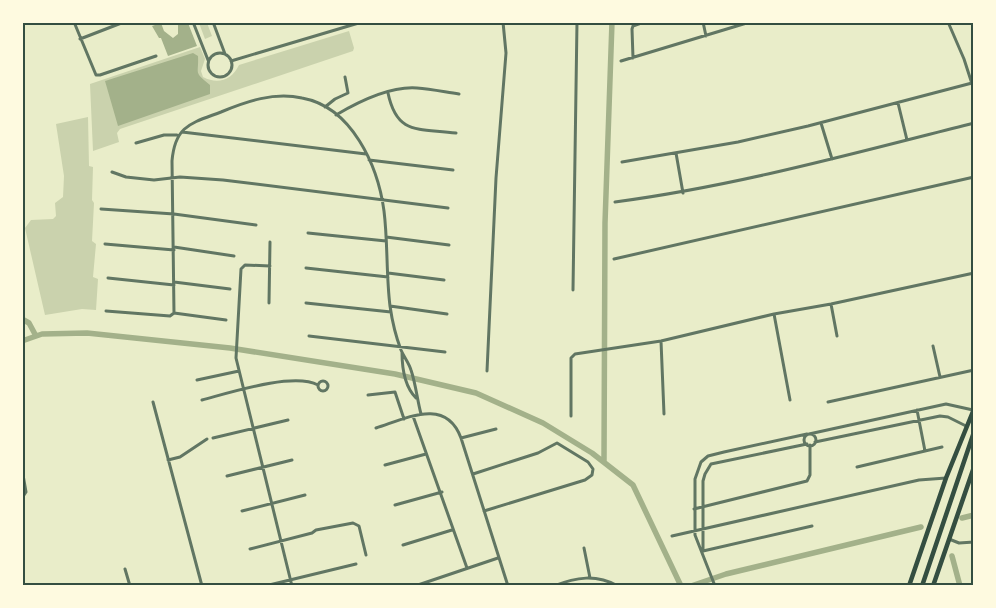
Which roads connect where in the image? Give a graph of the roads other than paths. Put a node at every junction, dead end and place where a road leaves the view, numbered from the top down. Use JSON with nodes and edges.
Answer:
{"nodes":[{"id":1,"x":74,"y":22,"type":"edge"},
{"id":2,"x":124,"y":22,"type":"edge"},
{"id":3,"x":193,"y":22,"type":"edge"},
{"id":4,"x":212,"y":22,"type":"edge"},
{"id":5,"x":362,"y":22,"type":"edge"},
{"id":6,"x":503,"y":22,"type":"edge"},
{"id":7,"x":577,"y":22,"type":"edge"},
{"id":8,"x":644,"y":22,"type":"edge"},
{"id":9,"x":703,"y":22,"type":"edge"},
{"id":10,"x":750,"y":22,"type":"edge"},
{"id":11,"x":948,"y":22,"type":"edge"},
{"id":12,"x":706,"y":36,"type":"junction"},
{"id":13,"x":80,"y":39,"type":"junction"},
{"id":14,"x":225,"y":54,"type":"junction"},
{"id":15,"x":156,"y":56,"type":"dead end"},
{"id":16,"x":633,"y":58,"type":"junction"},
{"id":17,"x":208,"y":60,"type":"junction"},
{"id":18,"x":231,"y":61,"type":"junction"},
{"id":19,"x":621,"y":62,"type":"dead end"},
{"id":20,"x":344,"y":77,"type":"dead end"},
{"id":21,"x":972,"y":84,"type":"junction"},
{"id":22,"x":974,"y":90,"type":"edge"},
{"id":23,"x":388,"y":93,"type":"junction"},
{"id":24,"x":460,"y":94,"type":"dead end"},
{"id":25,"x":898,"y":103,"type":"junction"},
{"id":26,"x":325,"y":107,"type":"junction"},
{"id":27,"x":336,"y":115,"type":"junction"},
{"id":28,"x":822,"y":123,"type":"junction"},
{"id":29,"x":974,"y":123,"type":"edge"},
{"id":30,"x":182,"y":132,"type":"junction"},
{"id":31,"x":456,"y":133,"type":"dead end"},
{"id":32,"x":178,"y":135,"type":"junction"},
{"id":33,"x":907,"y":140,"type":"junction"},
{"id":34,"x":136,"y":143,"type":"dead end"},
{"id":35,"x":676,"y":152,"type":"junction"},
{"id":36,"x":366,"y":154,"type":"junction"},
{"id":37,"x":369,"y":160,"type":"junction"},
{"id":38,"x":832,"y":160,"type":"junction"},
{"id":39,"x":622,"y":162,"type":"dead end"},
{"id":40,"x":454,"y":170,"type":"dead end"},
{"id":41,"x":112,"y":172,"type":"dead end"},
{"id":42,"x":974,"y":177,"type":"edge"},
{"id":43,"x":173,"y":178,"type":"junction"},
{"id":44,"x":683,"y":193,"type":"junction"},
{"id":45,"x":382,"y":200,"type":"junction"},
{"id":46,"x":614,"y":202,"type":"dead end"},
{"id":47,"x":448,"y":208,"type":"dead end"},
{"id":48,"x":101,"y":209,"type":"dead end"},
{"id":49,"x":174,"y":214,"type":"junction"},
{"id":50,"x":256,"y":224,"type":"dead end"},
{"id":51,"x":308,"y":233,"type":"dead end"},
{"id":52,"x":386,"y":239,"type":"junction"},
{"id":53,"x":270,"y":242,"type":"dead end"},
{"id":54,"x":105,"y":244,"type":"dead end"},
{"id":55,"x":449,"y":245,"type":"dead end"},
{"id":56,"x":174,"y":249,"type":"junction"},
{"id":57,"x":234,"y":256,"type":"dead end"},
{"id":58,"x":614,"y":259,"type":"dead end"},
{"id":59,"x":270,"y":266,"type":"junction"},
{"id":60,"x":306,"y":268,"type":"dead end"},
{"id":61,"x":974,"y":273,"type":"edge"},
{"id":62,"x":388,"y":275,"type":"junction"},
{"id":63,"x":108,"y":278,"type":"dead end"},
{"id":64,"x":444,"y":280,"type":"dead end"},
{"id":65,"x":174,"y":284,"type":"junction"},
{"id":66,"x":230,"y":288,"type":"dead end"},
{"id":67,"x":574,"y":290,"type":"dead end"},
{"id":68,"x":269,"y":303,"type":"dead end"},
{"id":69,"x":306,"y":303,"type":"dead end"},
{"id":70,"x":831,"y":304,"type":"junction"},
{"id":71,"x":390,"y":306,"type":"junction"},
{"id":72,"x":106,"y":311,"type":"dead end"},
{"id":73,"x":391,"y":312,"type":"junction"},
{"id":74,"x":174,"y":313,"type":"junction"},
{"id":75,"x":446,"y":314,"type":"dead end"},
{"id":76,"x":774,"y":314,"type":"junction"},
{"id":77,"x":226,"y":320,"type":"dead end"},
{"id":78,"x":309,"y":336,"type":"dead end"},
{"id":79,"x":837,"y":336,"type":"dead end"},
{"id":80,"x":661,"y":340,"type":"junction"},
{"id":81,"x":399,"y":346,"type":"junction"},
{"id":82,"x":933,"y":346,"type":"dead end"},
{"id":83,"x":402,"y":352,"type":"junction"},
{"id":84,"x":445,"y":352,"type":"dead end"},
{"id":85,"x":974,"y":370,"type":"edge"},
{"id":86,"x":239,"y":371,"type":"junction"},
{"id":87,"x":488,"y":371,"type":"dead end"},
{"id":88,"x":940,"y":377,"type":"junction"},
{"id":89,"x":197,"y":380,"type":"dead end"},
{"id":90,"x":318,"y":384,"type":"dead end"},
{"id":91,"x":244,"y":390,"type":"junction"},
{"id":92,"x":368,"y":395,"type":"dead end"},
{"id":93,"x":416,"y":398,"type":"junction"},
{"id":94,"x":202,"y":400,"type":"dead end"},
{"id":95,"x":790,"y":400,"type":"dead end"},
{"id":96,"x":153,"y":402,"type":"dead end"},
{"id":97,"x":828,"y":402,"type":"dead end"},
{"id":98,"x":973,"y":409,"type":"edge"},
{"id":99,"x":918,"y":410,"type":"junction"},
{"id":100,"x":421,"y":414,"type":"junction"},
{"id":101,"x":664,"y":414,"type":"dead end"},
{"id":102,"x":413,"y":416,"type":"junction"},
{"id":103,"x":571,"y":416,"type":"dead end"},
{"id":104,"x":404,"y":419,"type":"junction"},
{"id":105,"x":288,"y":420,"type":"dead end"},
{"id":106,"x":918,"y":422,"type":"junction"},
{"id":107,"x":966,"y":426,"type":"junction"},
{"id":108,"x":254,"y":428,"type":"junction"},
{"id":109,"x":376,"y":428,"type":"dead end"},
{"id":110,"x":496,"y":429,"type":"dead end"},
{"id":111,"x":974,"y":432,"type":"edge"},
{"id":112,"x":808,"y":434,"type":"junction"},
{"id":113,"x":213,"y":438,"type":"dead end"},
{"id":114,"x":461,"y":438,"type":"junction"},
{"id":115,"x":207,"y":439,"type":"dead end"},
{"id":116,"x":815,"y":442,"type":"junction"},
{"id":117,"x":808,"y":445,"type":"junction"},
{"id":118,"x":942,"y":447,"type":"dead end"},
{"id":119,"x":724,"y":452,"type":"junction"},
{"id":120,"x":925,"y":452,"type":"junction"},
{"id":121,"x":426,"y":454,"type":"junction"},
{"id":122,"x":168,"y":460,"type":"junction"},
{"id":123,"x":292,"y":460,"type":"dead end"},
{"id":124,"x":726,"y":461,"type":"junction"},
{"id":125,"x":385,"y":465,"type":"dead end"},
{"id":126,"x":263,"y":467,"type":"junction"},
{"id":127,"x":858,"y":467,"type":"dead end"},
{"id":128,"x":22,"y":469,"type":"edge"},
{"id":129,"x":973,"y":470,"type":"edge"},
{"id":130,"x":472,"y":474,"type":"junction"},
{"id":131,"x":227,"y":476,"type":"dead end"},
{"id":132,"x":946,"y":478,"type":"junction"},
{"id":133,"x":442,"y":492,"type":"junction"},
{"id":134,"x":305,"y":496,"type":"dead end"},
{"id":135,"x":22,"y":498,"type":"edge"},
{"id":136,"x":272,"y":503,"type":"junction"},
{"id":137,"x":395,"y":505,"type":"dead end"},
{"id":138,"x":694,"y":508,"type":"junction"},
{"id":139,"x":702,"y":508,"type":"junction"},
{"id":140,"x":242,"y":511,"type":"dead end"},
{"id":141,"x":484,"y":511,"type":"junction"},
{"id":142,"x":812,"y":526,"type":"dead end"},
{"id":143,"x":702,"y":529,"type":"junction"},
{"id":144,"x":452,"y":530,"type":"junction"},
{"id":145,"x":695,"y":530,"type":"junction"},
{"id":146,"x":672,"y":536,"type":"dead end"},
{"id":147,"x":704,"y":538,"type":"junction"},
{"id":148,"x":696,"y":539,"type":"junction"},
{"id":149,"x":949,"y":539,"type":"junction"},
{"id":150,"x":281,"y":541,"type":"junction"},
{"id":151,"x":974,"y":542,"type":"edge"},
{"id":152,"x":402,"y":544,"type":"dead end"},
{"id":153,"x":584,"y":548,"type":"dead end"},
{"id":154,"x":250,"y":549,"type":"dead end"},
{"id":155,"x":703,"y":551,"type":"junction"},
{"id":156,"x":366,"y":555,"type":"dead end"},
{"id":157,"x":498,"y":558,"type":"junction"},
{"id":158,"x":356,"y":564,"type":"dead end"},
{"id":159,"x":467,"y":568,"type":"junction"},
{"id":160,"x":125,"y":569,"type":"dead end"},
{"id":161,"x":590,"y":578,"type":"junction"},
{"id":162,"x":291,"y":579,"type":"junction"},
{"id":163,"x":714,"y":584,"type":"edge"},
{"id":164,"x":130,"y":586,"type":"edge"},
{"id":165,"x":202,"y":586,"type":"edge"},
{"id":166,"x":266,"y":586,"type":"edge"},
{"id":167,"x":292,"y":586,"type":"edge"},
{"id":168,"x":414,"y":586,"type":"edge"},
{"id":169,"x":508,"y":586,"type":"edge"},
{"id":170,"x":554,"y":586,"type":"edge"},
{"id":171,"x":618,"y":586,"type":"edge"},
{"id":172,"x":909,"y":586,"type":"edge"},
{"id":173,"x":922,"y":586,"type":"edge"},
{"id":174,"x":933,"y":586,"type":"edge"}],
"edges":[{"from":1,"to":13,"type":"street"},
{"from":2,"to":13,"type":"street"},
{"from":3,"to":17,"type":"street"},
{"from":4,"to":14,"type":"street"},
{"from":5,"to":18,"type":"street"},
{"from":6,"to":87,"type":"street"},
{"from":7,"to":67,"type":"street"},
{"from":8,"to":16,"type":"street"},
{"from":9,"to":12,"type":"street"},
{"from":10,"to":12,"type":"street"},
{"from":11,"to":21,"type":"street"},
{"from":12,"to":16,"type":"street"},
{"from":13,"to":15,"type":"street"},
{"from":14,"to":17,"type":"street"},
{"from":14,"to":18,"type":"street"},
{"from":16,"to":19,"type":"street"},
{"from":17,"to":18,"type":"street"},
{"from":20,"to":26,"type":"street"},
{"from":21,"to":22,"type":"street"},
{"from":21,"to":25,"type":"street"},
{"from":23,"to":24,"type":"street"},
{"from":23,"to":27,"type":"street"},
{"from":23,"to":31,"type":"street"},
{"from":25,"to":28,"type":"street"},
{"from":25,"to":33,"type":"street"},
{"from":26,"to":27,"type":"street"},
{"from":26,"to":30,"type":"street"},
{"from":27,"to":36,"type":"street"},
{"from":28,"to":35,"type":"street"},
{"from":28,"to":38,"type":"street"},
{"from":29,"to":33,"type":"street"},
{"from":30,"to":32,"type":"street"},
{"from":30,"to":36,"type":"street"},
{"from":32,"to":34,"type":"street"},
{"from":32,"to":43,"type":"street"},
{"from":33,"to":38,"type":"street"},
{"from":35,"to":39,"type":"street"},
{"from":35,"to":44,"type":"street"},
{"from":36,"to":37,"type":"street"},
{"from":37,"to":40,"type":"street"},
{"from":37,"to":45,"type":"street"},
{"from":38,"to":44,"type":"street"},
{"from":41,"to":43,"type":"street"},
{"from":42,"to":58,"type":"street"},
{"from":43,"to":45,"type":"street"},
{"from":43,"to":49,"type":"street"},
{"from":44,"to":46,"type":"street"},
{"from":45,"to":47,"type":"street"},
{"from":45,"to":52,"type":"street"},
{"from":48,"to":49,"type":"street"},
{"from":49,"to":50,"type":"street"},
{"from":49,"to":56,"type":"street"},
{"from":51,"to":52,"type":"street"},
{"from":52,"to":55,"type":"street"},
{"from":52,"to":62,"type":"street"},
{"from":53,"to":59,"type":"street"},
{"from":54,"to":56,"type":"street"},
{"from":56,"to":57,"type":"street"},
{"from":56,"to":65,"type":"street"},
{"from":59,"to":68,"type":"street"},
{"from":59,"to":86,"type":"street"},
{"from":60,"to":62,"type":"street"},
{"from":61,"to":70,"type":"street"},
{"from":62,"to":64,"type":"street"},
{"from":62,"to":71,"type":"street"},
{"from":63,"to":65,"type":"street"},
{"from":65,"to":66,"type":"street"},
{"from":65,"to":74,"type":"street"},
{"from":69,"to":73,"type":"street"},
{"from":70,"to":76,"type":"street"},
{"from":70,"to":79,"type":"street"},
{"from":71,"to":73,"type":"street"},
{"from":71,"to":75,"type":"street"},
{"from":72,"to":74,"type":"street"},
{"from":73,"to":81,"type":"street"},
{"from":74,"to":77,"type":"street"},
{"from":76,"to":80,"type":"street"},
{"from":76,"to":95,"type":"street"},
{"from":78,"to":81,"type":"street"},
{"from":80,"to":101,"type":"street"},
{"from":80,"to":103,"type":"street"},
{"from":81,"to":83,"type":"street"},
{"from":81,"to":84,"type":"street"},
{"from":82,"to":88,"type":"street"},
{"from":83,"to":93,"type":"street"},
{"from":83,"to":93,"type":"street"},
{"from":85,"to":88,"type":"street"},
{"from":86,"to":89,"type":"street"},
{"from":86,"to":91,"type":"street"},
{"from":88,"to":97,"type":"street"},
{"from":90,"to":91,"type":"street"},
{"from":91,"to":94,"type":"street"},
{"from":91,"to":108,"type":"street"},
{"from":92,"to":104,"type":"street"},
{"from":93,"to":100,"type":"street"},
{"from":96,"to":122,"type":"street"},
{"from":98,"to":99,"type":"street"},
{"from":98,"to":107,"type":"main road"},
{"from":99,"to":106,"type":"street"},
{"from":99,"to":112,"type":"street"},
{"from":100,"to":102,"type":"street"},
{"from":100,"to":114,"type":"street"},
{"from":102,"to":104,"type":"street"},
{"from":102,"to":121,"type":"street"},
{"from":104,"to":109,"type":"street"},
{"from":105,"to":108,"type":"street"},
{"from":106,"to":107,"type":"street"},
{"from":106,"to":116,"type":"street"},
{"from":106,"to":120,"type":"street"},
{"from":107,"to":132,"type":"main road"},
{"from":108,"to":113,"type":"street"},
{"from":108,"to":126,"type":"street"},
{"from":110,"to":114,"type":"street"},
{"from":111,"to":173,"type":"main road"},
{"from":112,"to":116,"type":"street"},
{"from":112,"to":117,"type":"street"},
{"from":112,"to":119,"type":"street"},
{"from":114,"to":130,"type":"street"},
{"from":115,"to":122,"type":"street"},
{"from":116,"to":117,"type":"street"},
{"from":117,"to":124,"type":"street"},
{"from":117,"to":139,"type":"street"},
{"from":118,"to":120,"type":"street"},
{"from":119,"to":124,"type":"street"},
{"from":119,"to":138,"type":"street"},
{"from":120,"to":127,"type":"street"},
{"from":121,"to":125,"type":"street"},
{"from":121,"to":133,"type":"street"},
{"from":122,"to":165,"type":"street"},
{"from":123,"to":126,"type":"street"},
{"from":124,"to":139,"type":"street"},
{"from":126,"to":131,"type":"street"},
{"from":126,"to":136,"type":"street"},
{"from":128,"to":135,"type":"street"},
{"from":129,"to":149,"type":"main road"},
{"from":130,"to":141,"type":"street"},
{"from":130,"to":141,"type":"street"},
{"from":132,"to":143,"type":"street"},
{"from":132,"to":172,"type":"main road"},
{"from":133,"to":137,"type":"street"},
{"from":133,"to":144,"type":"street"},
{"from":134,"to":136,"type":"street"},
{"from":136,"to":140,"type":"street"},
{"from":136,"to":150,"type":"street"},
{"from":138,"to":139,"type":"street"},
{"from":138,"to":145,"type":"street"},
{"from":139,"to":143,"type":"street"},
{"from":141,"to":157,"type":"street"},
{"from":142,"to":155,"type":"street"},
{"from":143,"to":145,"type":"street"},
{"from":143,"to":147,"type":"street"},
{"from":144,"to":152,"type":"street"},
{"from":144,"to":159,"type":"street"},
{"from":145,"to":146,"type":"street"},
{"from":145,"to":148,"type":"street"},
{"from":147,"to":148,"type":"street"},
{"from":147,"to":155,"type":"street"},
{"from":148,"to":155,"type":"street"},
{"from":149,"to":151,"type":"street"},
{"from":149,"to":174,"type":"main road"},
{"from":150,"to":154,"type":"street"},
{"from":150,"to":156,"type":"street"},
{"from":150,"to":162,"type":"street"},
{"from":153,"to":161,"type":"street"},
{"from":155,"to":163,"type":"street"},
{"from":157,"to":159,"type":"street"},
{"from":157,"to":169,"type":"street"},
{"from":158,"to":162,"type":"street"},
{"from":159,"to":168,"type":"street"},
{"from":160,"to":164,"type":"street"},
{"from":161,"to":170,"type":"street"},
{"from":161,"to":171,"type":"street"},
{"from":162,"to":166,"type":"street"},
{"from":162,"to":167,"type":"street"}]}
